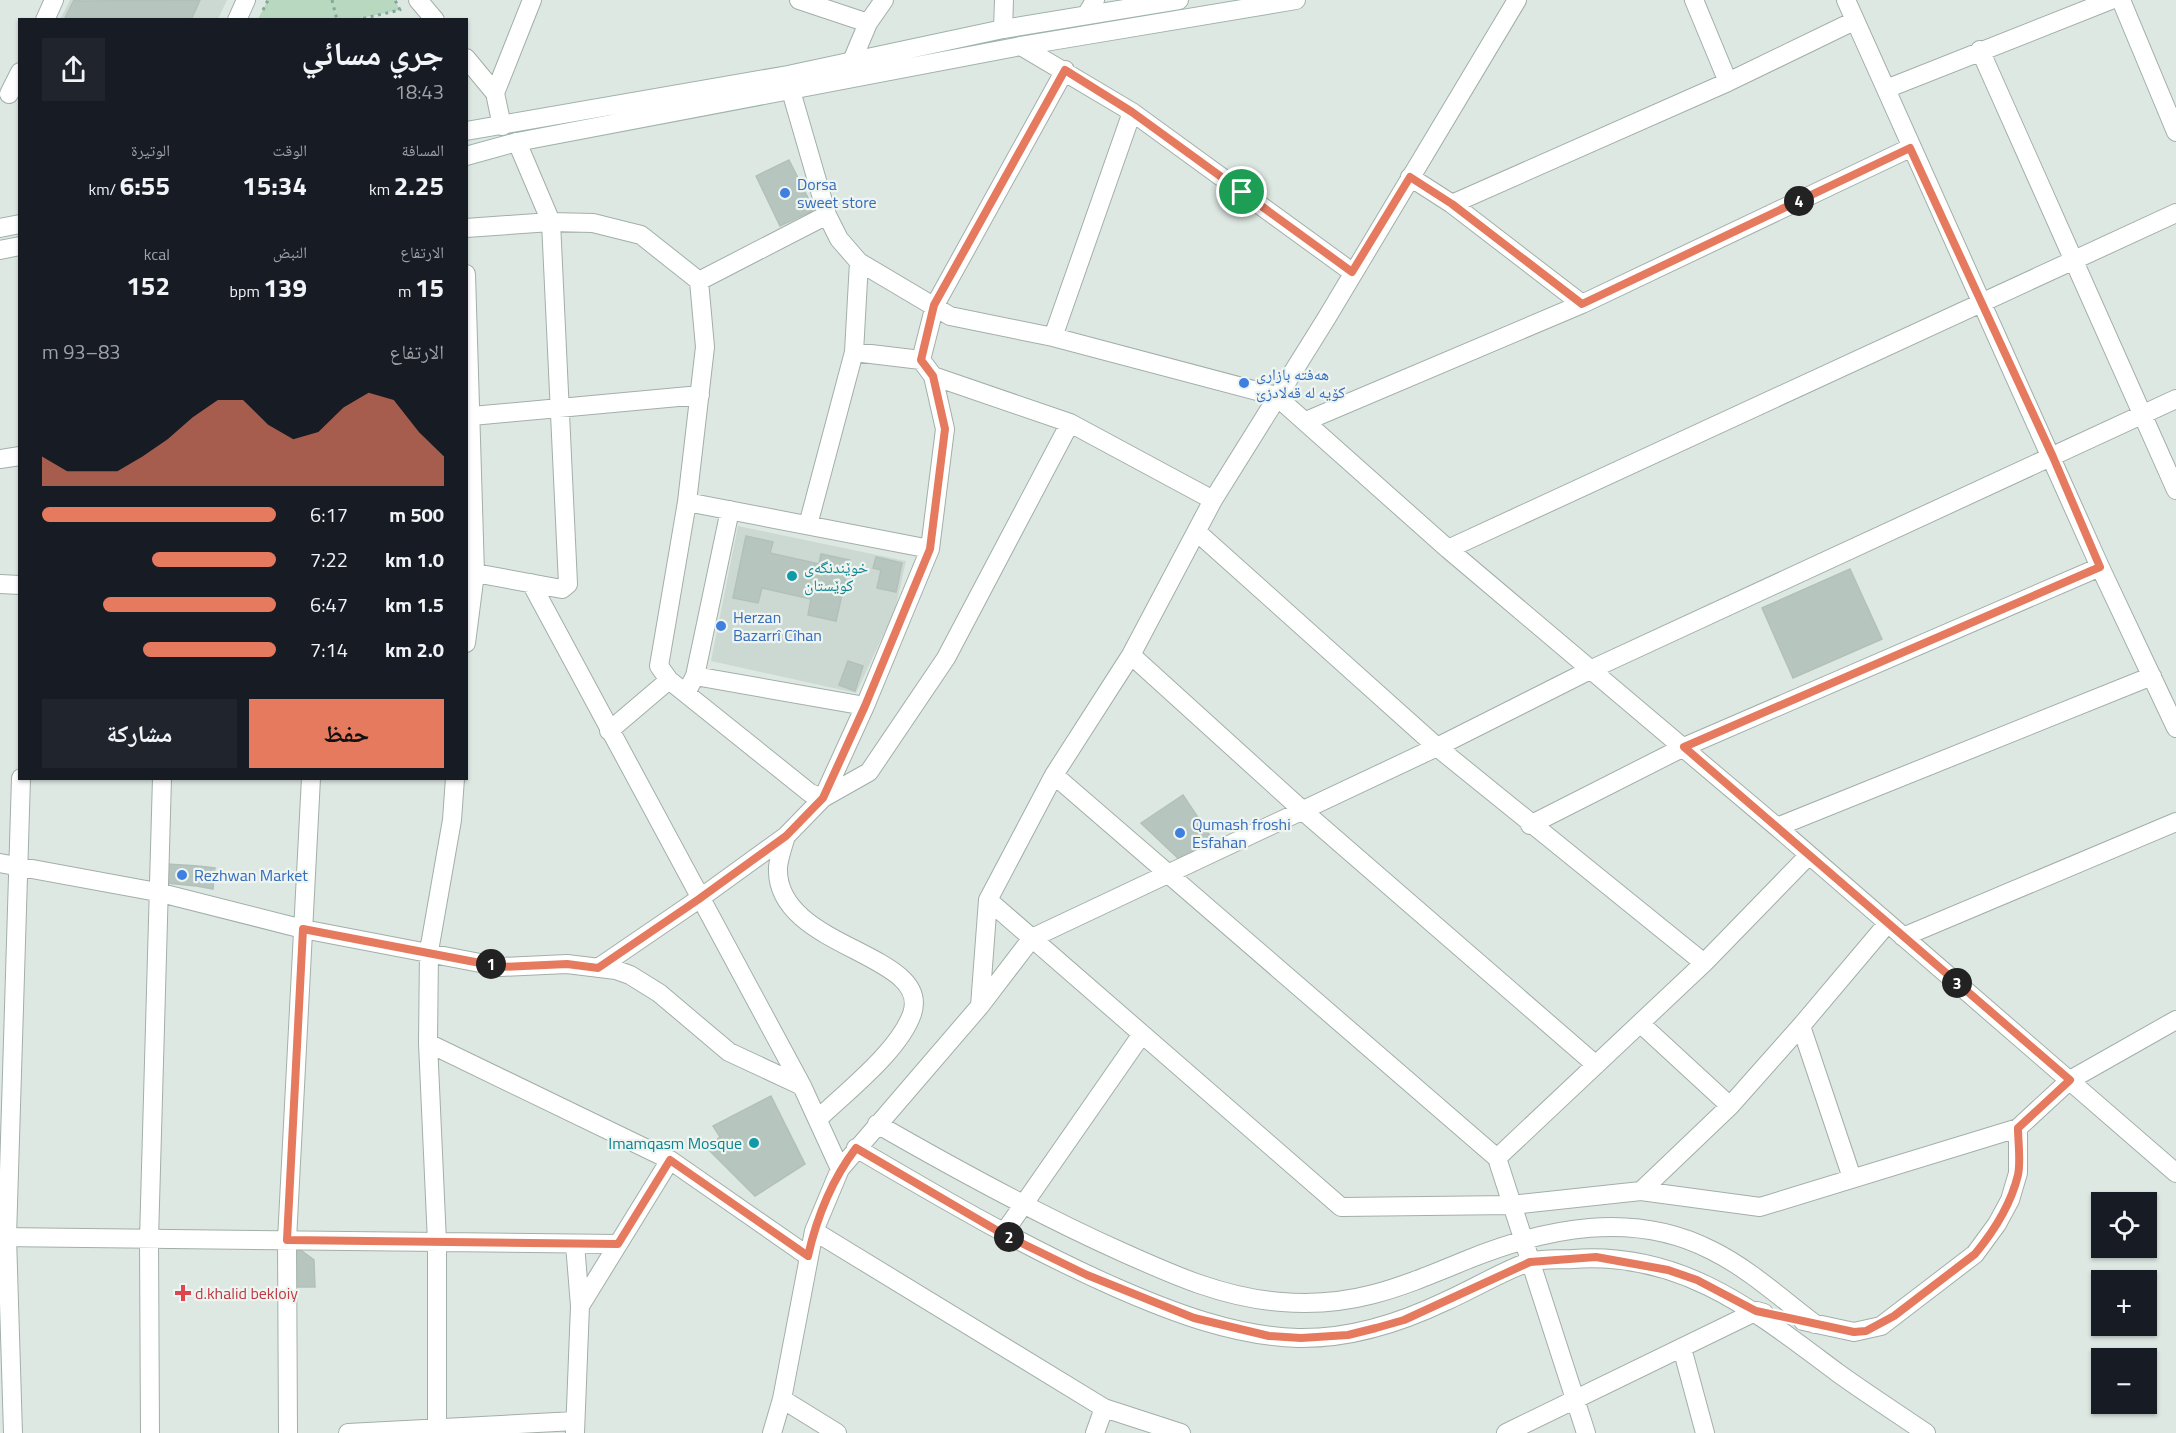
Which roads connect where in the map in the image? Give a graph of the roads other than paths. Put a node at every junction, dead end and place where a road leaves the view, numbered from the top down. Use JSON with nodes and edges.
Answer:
{"nodes":[{"id":1,"x":54,"y":0,"type":"edge"},
{"id":2,"x":246,"y":0,"type":"edge"},
{"id":3,"x":418,"y":0,"type":"edge"},
{"id":4,"x":532,"y":0,"type":"edge"},
{"id":5,"x":799,"y":0,"type":"edge"},
{"id":6,"x":884,"y":0,"type":"edge"},
{"id":7,"x":1004,"y":0,"type":"edge"},
{"id":8,"x":1179,"y":0,"type":"edge"},
{"id":9,"x":1296,"y":0,"type":"edge"},
{"id":10,"x":1517,"y":0,"type":"edge"},
{"id":11,"x":1694,"y":0,"type":"edge"},
{"id":12,"x":1845,"y":0,"type":"edge"},
{"id":13,"x":2110,"y":0,"type":"edge"},
{"id":14,"x":2121,"y":0,"type":"edge"},
{"id":15,"x":1091,"y":7,"type":"edge"},
{"id":16,"x":46,"y":18,"type":"edge"},
{"id":17,"x":238,"y":18,"type":"edge"},
{"id":18,"x":433,"y":18,"type":"edge"},
{"id":19,"x":1854,"y":21,"type":"junction"},
{"id":20,"x":868,"y":23,"type":"junction"},
{"id":21,"x":1004,"y":29,"type":"junction"},
{"id":22,"x":1021,"y":46,"type":"junction"},
{"id":23,"x":1980,"y":50,"type":"junction"},
{"id":24,"x":468,"y":60,"type":"edge"},
{"id":25,"x":854,"y":70,"type":"junction"},
{"id":26,"x":1065,"y":70,"type":"junction"},
{"id":27,"x":18,"y":76,"type":"edge"},
{"id":28,"x":1728,"y":82,"type":"junction"},
{"id":29,"x":1886,"y":89,"type":"junction"},
{"id":30,"x":791,"y":91,"type":"junction"},
{"id":31,"x":495,"y":93,"type":"junction"},
{"id":32,"x":9,"y":94,"type":"edge"},
{"id":33,"x":1132,"y":112,"type":"junction"},
{"id":34,"x":502,"y":126,"type":"junction"},
{"id":35,"x":468,"y":131,"type":"edge"},
{"id":36,"x":2176,"y":132,"type":"edge"},
{"id":37,"x":517,"y":142,"type":"junction"},
{"id":38,"x":1910,"y":148,"type":"junction"},
{"id":39,"x":468,"y":155,"type":"edge"},
{"id":40,"x":1410,"y":177,"type":"junction"},
{"id":41,"x":1452,"y":204,"type":"junction"},
{"id":42,"x":2176,"y":213,"type":"edge"},
{"id":43,"x":827,"y":214,"type":"junction"},
{"id":44,"x":551,"y":222,"type":"junction"},
{"id":45,"x":18,"y":224,"type":"edge"},
{"id":46,"x":0,"y":228,"type":"edge"},
{"id":47,"x":468,"y":228,"type":"edge"},
{"id":48,"x":18,"y":246,"type":"edge"},
{"id":49,"x":0,"y":250,"type":"edge"},
{"id":50,"x":2074,"y":261,"type":"junction"},
{"id":51,"x":859,"y":262,"type":"junction"},
{"id":52,"x":1352,"y":272,"type":"junction"},
{"id":53,"x":699,"y":281,"type":"junction"},
{"id":54,"x":1582,"y":304,"type":"junction"},
{"id":55,"x":1982,"y":304,"type":"junction"},
{"id":56,"x":934,"y":305,"type":"junction"},
{"id":57,"x":468,"y":321,"type":"edge"},
{"id":58,"x":1053,"y":337,"type":"junction"},
{"id":59,"x":854,"y":352,"type":"junction"},
{"id":60,"x":921,"y":360,"type":"junction"},
{"id":61,"x":933,"y":376,"type":"junction"},
{"id":62,"x":700,"y":395,"type":"junction"},
{"id":63,"x":1276,"y":396,"type":"junction"},
{"id":64,"x":2176,"y":399,"type":"edge"},
{"id":65,"x":560,"y":408,"type":"junction"},
{"id":66,"x":2143,"y":415,"type":"junction"},
{"id":67,"x":472,"y":416,"type":"junction"},
{"id":68,"x":1306,"y":421,"type":"junction"},
{"id":69,"x":1070,"y":423,"type":"junction"},
{"id":70,"x":18,"y":456,"type":"edge"},
{"id":71,"x":2053,"y":457,"type":"junction"},
{"id":72,"x":0,"y":459,"type":"edge"},
{"id":73,"x":2176,"y":490,"type":"edge"},
{"id":74,"x":1213,"y":500,"type":"junction"},
{"id":75,"x":687,"y":502,"type":"junction"},
{"id":76,"x":730,"y":510,"type":"junction"},
{"id":77,"x":808,"y":525,"type":"junction"},
{"id":78,"x":1197,"y":532,"type":"junction"},
{"id":79,"x":930,"y":549,"type":"junction"},
{"id":80,"x":1448,"y":549,"type":"junction"},
{"id":81,"x":2100,"y":567,"type":"junction"},
{"id":82,"x":475,"y":573,"type":"junction"},
{"id":83,"x":0,"y":584,"type":"edge"},
{"id":84,"x":531,"y":584,"type":"junction"},
{"id":85,"x":18,"y":585,"type":"edge"},
{"id":86,"x":468,"y":614,"type":"edge"},
{"id":87,"x":1131,"y":655,"type":"junction"},
{"id":88,"x":1592,"y":669,"type":"junction"},
{"id":89,"x":695,"y":676,"type":"junction"},
{"id":90,"x":2152,"y":676,"type":"junction"},
{"id":91,"x":669,"y":680,"type":"junction"},
{"id":92,"x":686,"y":693,"type":"junction"},
{"id":93,"x":865,"y":706,"type":"junction"},
{"id":94,"x":2176,"y":728,"type":"edge"},
{"id":95,"x":609,"y":731,"type":"junction"},
{"id":96,"x":1437,"y":747,"type":"junction"},
{"id":97,"x":1684,"y":747,"type":"junction"},
{"id":98,"x":1054,"y":775,"type":"junction"},
{"id":99,"x":21,"y":780,"type":"edge"},
{"id":100,"x":162,"y":780,"type":"edge"},
{"id":101,"x":311,"y":780,"type":"edge"},
{"id":102,"x":455,"y":780,"type":"edge"},
{"id":103,"x":823,"y":798,"type":"junction"},
{"id":104,"x":1302,"y":810,"type":"junction"},
{"id":105,"x":2176,"y":822,"type":"edge"},
{"id":106,"x":1530,"y":825,"type":"junction"},
{"id":107,"x":1777,"y":827,"type":"junction"},
{"id":108,"x":786,"y":836,"type":"junction"},
{"id":109,"x":1809,"y":855,"type":"junction"},
{"id":110,"x":9,"y":864,"type":"edge"},
{"id":111,"x":1169,"y":872,"type":"junction"},
{"id":112,"x":157,"y":892,"type":"junction"},
{"id":113,"x":699,"y":899,"type":"junction"},
{"id":114,"x":988,"y":900,"type":"junction"},
{"id":115,"x":1887,"y":924,"type":"junction"},
{"id":116,"x":303,"y":929,"type":"junction"},
{"id":117,"x":1903,"y":937,"type":"junction"},
{"id":118,"x":1032,"y":938,"type":"junction"},
{"id":119,"x":429,"y":951,"type":"junction"},
{"id":120,"x":1704,"y":963,"type":"junction"},
{"id":121,"x":598,"y":968,"type":"junction"},
{"id":122,"x":980,"y":1006,"type":"junction"},
{"id":123,"x":2176,"y":1020,"type":"edge"},
{"id":124,"x":1641,"y":1024,"type":"junction"},
{"id":125,"x":1801,"y":1026,"type":"junction"},
{"id":126,"x":1142,"y":1034,"type":"junction"},
{"id":127,"x":428,"y":1043,"type":"junction"},
{"id":128,"x":1596,"y":1065,"type":"junction"},
{"id":129,"x":2070,"y":1080,"type":"junction"},
{"id":130,"x":802,"y":1086,"type":"junction"},
{"id":131,"x":1730,"y":1106,"type":"junction"},
{"id":132,"x":818,"y":1119,"type":"junction"},
{"id":133,"x":877,"y":1124,"type":"junction"},
{"id":134,"x":2018,"y":1128,"type":"junction"},
{"id":135,"x":856,"y":1148,"type":"junction"},
{"id":136,"x":1497,"y":1158,"type":"junction"},
{"id":137,"x":670,"y":1160,"type":"junction"},
{"id":138,"x":840,"y":1169,"type":"junction"},
{"id":139,"x":2176,"y":1173,"type":"edge"},
{"id":140,"x":1852,"y":1178,"type":"junction"},
{"id":141,"x":1641,"y":1191,"type":"junction"},
{"id":142,"x":1023,"y":1206,"type":"junction"},
{"id":143,"x":1511,"y":1206,"type":"junction"},
{"id":144,"x":814,"y":1231,"type":"junction"},
{"id":145,"x":1003,"y":1234,"type":"junction"},
{"id":146,"x":3,"y":1237,"type":"edge"},
{"id":147,"x":149,"y":1239,"type":"junction"},
{"id":148,"x":1522,"y":1239,"type":"junction"},
{"id":149,"x":287,"y":1240,"type":"junction"},
{"id":150,"x":437,"y":1242,"type":"junction"},
{"id":151,"x":575,"y":1244,"type":"junction"},
{"id":152,"x":618,"y":1244,"type":"junction"},
{"id":153,"x":808,"y":1256,"type":"junction"},
{"id":154,"x":1530,"y":1262,"type":"junction"},
{"id":155,"x":580,"y":1306,"type":"junction"},
{"id":156,"x":1756,"y":1311,"type":"junction"},
{"id":157,"x":1815,"y":1324,"type":"junction"},
{"id":158,"x":1682,"y":1348,"type":"junction"},
{"id":159,"x":1574,"y":1398,"type":"junction"},
{"id":160,"x":782,"y":1399,"type":"junction"},
{"id":161,"x":1104,"y":1408,"type":"junction"},
{"id":162,"x":575,"y":1427,"type":"edge"},
{"id":163,"x":437,"y":1431,"type":"edge"},
{"id":164,"x":13,"y":1433,"type":"edge"},
{"id":165,"x":150,"y":1433,"type":"edge"},
{"id":166,"x":288,"y":1433,"type":"edge"},
{"id":167,"x":348,"y":1433,"type":"edge"},
{"id":168,"x":772,"y":1433,"type":"edge"},
{"id":169,"x":837,"y":1433,"type":"edge"},
{"id":170,"x":1095,"y":1433,"type":"edge"},
{"id":171,"x":1182,"y":1433,"type":"edge"},
{"id":172,"x":1506,"y":1433,"type":"edge"},
{"id":173,"x":1586,"y":1433,"type":"edge"},
{"id":174,"x":1705,"y":1433,"type":"edge"},
{"id":175,"x":1926,"y":1433,"type":"edge"}],
"edges":[{"from":1,"to":16,"type":"street"},
{"from":2,"to":17,"type":"street"},
{"from":3,"to":18,"type":"street"},
{"from":4,"to":31,"type":"street"},
{"from":5,"to":20,"type":"street"},
{"from":6,"to":20,"type":"street"},
{"from":7,"to":21,"type":"street"},
{"from":8,"to":15,"type":"street"},
{"from":9,"to":22,"type":"street"},
{"from":10,"to":40,"type":"street"},
{"from":11,"to":28,"type":"street"},
{"from":12,"to":19,"type":"street"},
{"from":13,"to":23,"type":"street"},
{"from":14,"to":36,"type":"street"},
{"from":15,"to":21,"type":"street"},
{"from":19,"to":28,"type":"street"},
{"from":19,"to":29,"type":"street"},
{"from":20,"to":25,"type":"street"},
{"from":21,"to":25,"type":"street"},
{"from":22,"to":25,"type":"street"},
{"from":22,"to":26,"type":"street"},
{"from":23,"to":29,"type":"street"},
{"from":23,"to":50,"type":"street"},
{"from":24,"to":31,"type":"street"},
{"from":25,"to":30,"type":"street"},
{"from":25,"to":34,"type":"street"},
{"from":26,"to":33,"type":"street"},
{"from":26,"to":56,"type":"street"},
{"from":27,"to":32,"type":"street"},
{"from":28,"to":41,"type":"street"},
{"from":29,"to":38,"type":"street"},
{"from":30,"to":37,"type":"street"},
{"from":30,"to":43,"type":"street"},
{"from":31,"to":34,"type":"street"},
{"from":33,"to":52,"type":"street"},
{"from":33,"to":58,"type":"street"},
{"from":34,"to":35,"type":"street"},
{"from":37,"to":39,"type":"street"},
{"from":37,"to":44,"type":"street"},
{"from":38,"to":54,"type":"street"},
{"from":38,"to":55,"type":"street"},
{"from":40,"to":41,"type":"street"},
{"from":40,"to":52,"type":"street"},
{"from":41,"to":54,"type":"street"},
{"from":42,"to":50,"type":"street"},
{"from":43,"to":51,"type":"street"},
{"from":43,"to":53,"type":"street"},
{"from":44,"to":47,"type":"street"},
{"from":44,"to":53,"type":"street"},
{"from":44,"to":65,"type":"street"},
{"from":45,"to":46,"type":"street"},
{"from":48,"to":49,"type":"street"},
{"from":50,"to":55,"type":"street"},
{"from":50,"to":66,"type":"street"},
{"from":51,"to":56,"type":"street"},
{"from":51,"to":59,"type":"street"},
{"from":52,"to":63,"type":"street"},
{"from":53,"to":62,"type":"street"},
{"from":54,"to":68,"type":"street"},
{"from":55,"to":71,"type":"street"},
{"from":55,"to":80,"type":"street"},
{"from":56,"to":58,"type":"street"},
{"from":56,"to":60,"type":"street"},
{"from":57,"to":67,"type":"street"},
{"from":58,"to":63,"type":"street"},
{"from":59,"to":60,"type":"street"},
{"from":59,"to":77,"type":"street"},
{"from":60,"to":61,"type":"street"},
{"from":61,"to":69,"type":"street"},
{"from":61,"to":79,"type":"street"},
{"from":62,"to":65,"type":"street"},
{"from":62,"to":75,"type":"street"},
{"from":63,"to":68,"type":"street"},
{"from":63,"to":74,"type":"street"},
{"from":64,"to":66,"type":"street"},
{"from":65,"to":67,"type":"street"},
{"from":65,"to":84,"type":"street"},
{"from":66,"to":71,"type":"street"},
{"from":66,"to":73,"type":"street"},
{"from":67,"to":82,"type":"street"},
{"from":68,"to":80,"type":"street"},
{"from":69,"to":74,"type":"street"},
{"from":69,"to":103,"type":"street"},
{"from":70,"to":72,"type":"street"},
{"from":71,"to":81,"type":"street"},
{"from":71,"to":88,"type":"street"},
{"from":74,"to":78,"type":"street"},
{"from":75,"to":76,"type":"street"},
{"from":75,"to":91,"type":"street"},
{"from":76,"to":77,"type":"street"},
{"from":76,"to":89,"type":"street"},
{"from":77,"to":79,"type":"street"},
{"from":78,"to":87,"type":"street"},
{"from":78,"to":96,"type":"street"},
{"from":79,"to":93,"type":"street"},
{"from":80,"to":88,"type":"street"},
{"from":81,"to":90,"type":"street"},
{"from":81,"to":97,"type":"street"},
{"from":82,"to":84,"type":"street"},
{"from":82,"to":86,"type":"street"},
{"from":83,"to":85,"type":"street"},
{"from":84,"to":95,"type":"street"},
{"from":87,"to":98,"type":"street"},
{"from":87,"to":104,"type":"street"},
{"from":88,"to":96,"type":"street"},
{"from":88,"to":97,"type":"street"},
{"from":89,"to":92,"type":"street"},
{"from":89,"to":93,"type":"street"},
{"from":90,"to":94,"type":"street"},
{"from":90,"to":107,"type":"street"},
{"from":91,"to":92,"type":"street"},
{"from":91,"to":95,"type":"street"},
{"from":92,"to":103,"type":"street"},
{"from":93,"to":103,"type":"street"},
{"from":95,"to":113,"type":"street"},
{"from":96,"to":104,"type":"street"},
{"from":96,"to":106,"type":"street"},
{"from":97,"to":106,"type":"street"},
{"from":97,"to":107,"type":"street"},
{"from":98,"to":111,"type":"street"},
{"from":98,"to":114,"type":"street"},
{"from":99,"to":110,"type":"street"},
{"from":100,"to":112,"type":"street"},
{"from":101,"to":116,"type":"street"},
{"from":102,"to":119,"type":"street"},
{"from":103,"to":108,"type":"street"},
{"from":104,"to":111,"type":"street"},
{"from":104,"to":128,"type":"street"},
{"from":105,"to":117,"type":"street"},
{"from":106,"to":120,"type":"street"},
{"from":107,"to":109,"type":"street"},
{"from":108,"to":113,"type":"street"},
{"from":108,"to":132,"type":"street"},
{"from":109,"to":115,"type":"street"},
{"from":109,"to":120,"type":"street"},
{"from":110,"to":112,"type":"street"},
{"from":110,"to":146,"type":"street"},
{"from":111,"to":118,"type":"street"},
{"from":111,"to":136,"type":"street"},
{"from":112,"to":116,"type":"street"},
{"from":112,"to":147,"type":"street"},
{"from":113,"to":121,"type":"street"},
{"from":113,"to":130,"type":"street"},
{"from":114,"to":118,"type":"street"},
{"from":114,"to":122,"type":"street"},
{"from":115,"to":117,"type":"street"},
{"from":115,"to":125,"type":"street"},
{"from":116,"to":119,"type":"street"},
{"from":116,"to":149,"type":"street"},
{"from":117,"to":129,"type":"street"},
{"from":118,"to":122,"type":"street"},
{"from":118,"to":126,"type":"street"},
{"from":119,"to":121,"type":"street"},
{"from":119,"to":127,"type":"street"},
{"from":120,"to":124,"type":"street"},
{"from":121,"to":130,"type":"street"},
{"from":122,"to":133,"type":"street"},
{"from":123,"to":129,"type":"street"},
{"from":124,"to":128,"type":"street"},
{"from":124,"to":131,"type":"street"},
{"from":125,"to":131,"type":"street"},
{"from":125,"to":140,"type":"street"},
{"from":126,"to":142,"type":"street"},
{"from":126,"to":143,"type":"street"},
{"from":127,"to":137,"type":"street"},
{"from":127,"to":150,"type":"street"},
{"from":128,"to":136,"type":"street"},
{"from":129,"to":134,"type":"street"},
{"from":129,"to":139,"type":"street"},
{"from":130,"to":132,"type":"street"},
{"from":131,"to":141,"type":"street"},
{"from":132,"to":138,"type":"street"},
{"from":133,"to":135,"type":"street"},
{"from":133,"to":142,"type":"street"},
{"from":134,"to":140,"type":"street"},
{"from":134,"to":157,"type":"street"},
{"from":135,"to":138,"type":"street"},
{"from":135,"to":145,"type":"street"},
{"from":136,"to":143,"type":"street"},
{"from":137,"to":152,"type":"street"},
{"from":137,"to":153,"type":"street"},
{"from":138,"to":144,"type":"street"},
{"from":140,"to":141,"type":"street"},
{"from":141,"to":143,"type":"street"},
{"from":142,"to":145,"type":"street"},
{"from":142,"to":148,"type":"street"},
{"from":143,"to":148,"type":"street"},
{"from":144,"to":153,"type":"street"},
{"from":144,"to":161,"type":"street"},
{"from":145,"to":154,"type":"street"},
{"from":146,"to":147,"type":"street"},
{"from":146,"to":164,"type":"street"},
{"from":147,"to":149,"type":"street"},
{"from":147,"to":165,"type":"street"},
{"from":148,"to":154,"type":"street"},
{"from":148,"to":157,"type":"street"},
{"from":149,"to":150,"type":"street"},
{"from":149,"to":166,"type":"street"},
{"from":150,"to":151,"type":"street"},
{"from":150,"to":163,"type":"street"},
{"from":151,"to":152,"type":"street"},
{"from":151,"to":155,"type":"street"},
{"from":152,"to":155,"type":"street"},
{"from":153,"to":160,"type":"street"},
{"from":154,"to":156,"type":"street"},
{"from":154,"to":159,"type":"street"},
{"from":155,"to":162,"type":"street"},
{"from":156,"to":157,"type":"street"},
{"from":156,"to":158,"type":"street"},
{"from":156,"to":175,"type":"street"},
{"from":158,"to":159,"type":"street"},
{"from":158,"to":174,"type":"street"},
{"from":159,"to":172,"type":"street"},
{"from":159,"to":173,"type":"street"},
{"from":160,"to":168,"type":"street"},
{"from":160,"to":169,"type":"street"},
{"from":161,"to":170,"type":"street"},
{"from":161,"to":171,"type":"street"},
{"from":162,"to":163,"type":"street"},
{"from":163,"to":167,"type":"street"}]}
